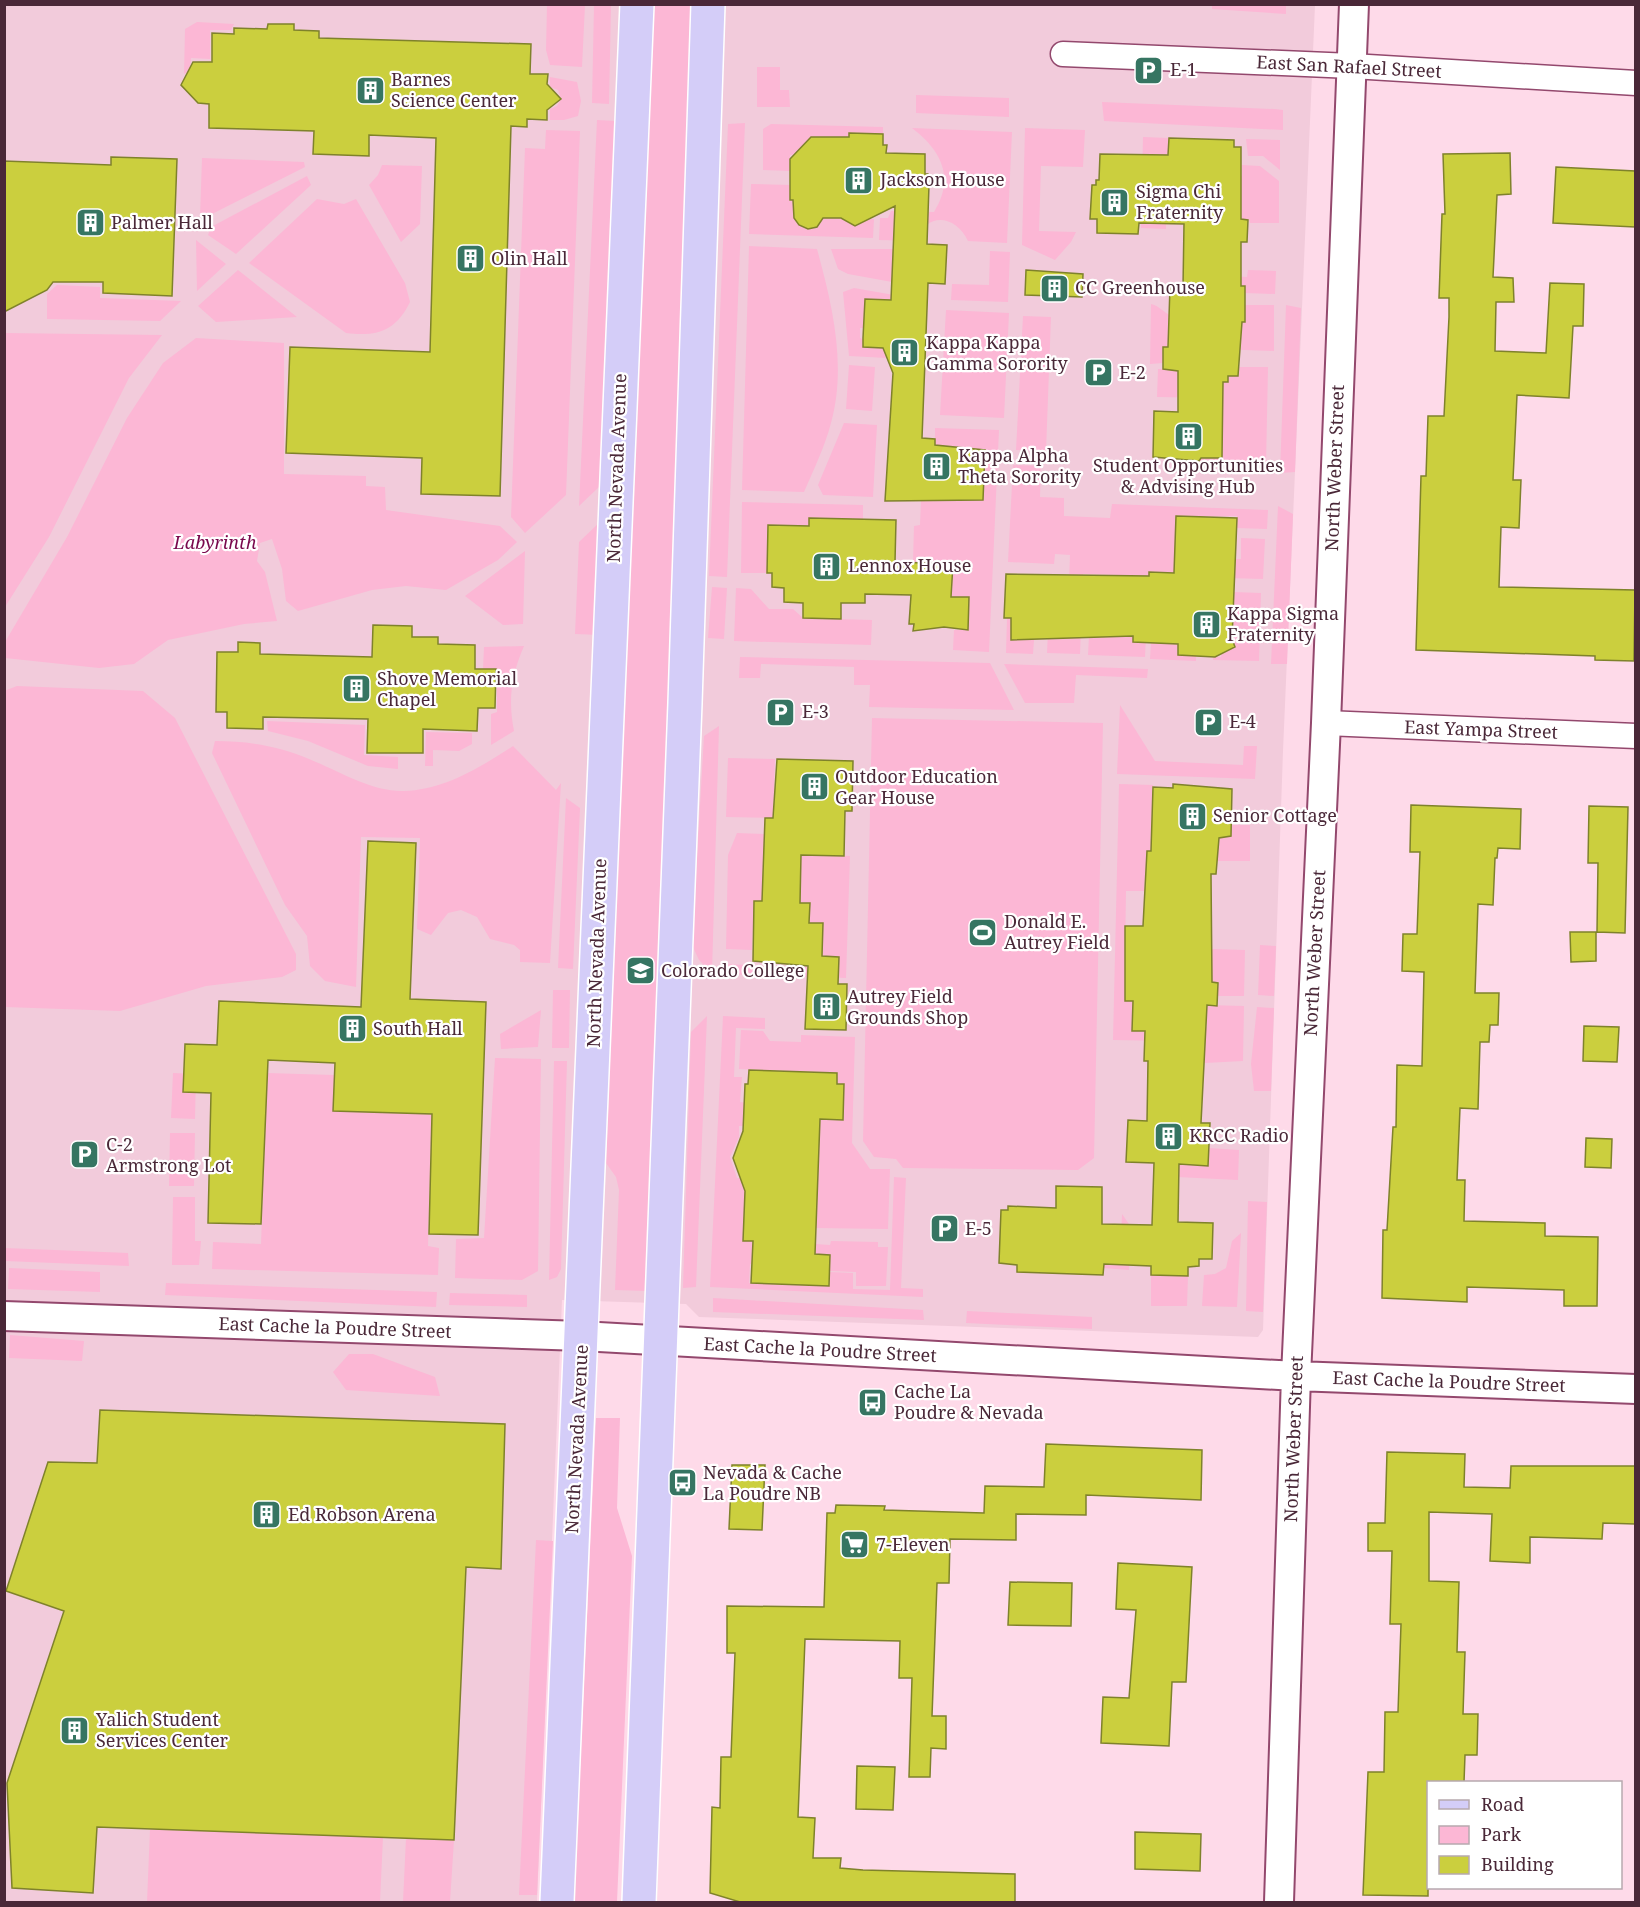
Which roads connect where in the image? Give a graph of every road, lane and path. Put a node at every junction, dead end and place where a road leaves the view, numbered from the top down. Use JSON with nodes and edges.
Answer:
{"nodes":[{"id":1,"x":637,"y":4,"type":"edge"},
{"id":2,"x":708,"y":4,"type":"edge"},
{"id":3,"x":1354,"y":4,"type":"edge"},
{"id":4,"x":1063,"y":54,"type":"dead end"},
{"id":5,"x":1352,"y":66,"type":"junction"},
{"id":6,"x":1635,"y":83,"type":"edge"},
{"id":7,"x":1326,"y":723,"type":"junction"},
{"id":8,"x":1635,"y":736,"type":"edge"},
{"id":9,"x":4,"y":1316,"type":"edge"},
{"id":10,"x":582,"y":1336,"type":"junction"},
{"id":11,"x":662,"y":1340,"type":"junction"},
{"id":12,"x":1296,"y":1376,"type":"junction"},
{"id":13,"x":1635,"y":1389,"type":"edge"},
{"id":14,"x":557,"y":1902,"type":"edge"},
{"id":15,"x":639,"y":1902,"type":"edge"},
{"id":16,"x":1279,"y":1902,"type":"edge"}],
"edges":[{"from":1,"to":10,"type":"main road","name":"North Nevada Avenue"},
{"from":2,"to":11,"type":"main road"},
{"from":3,"to":5,"type":"street","name":"North Weber Street"},
{"from":4,"to":5,"type":"street","name":"East San Rafael Street"},
{"from":5,"to":6,"type":"street","name":"East San Rafael Street"},
{"from":5,"to":7,"type":"street","name":"North Weber Street"},
{"from":7,"to":8,"type":"street","name":"East Yampa Street"},
{"from":7,"to":12,"type":"street","name":"North Weber Street"},
{"from":9,"to":10,"type":"street","name":"East Cache la Poudre Street"},
{"from":10,"to":11,"type":"street","name":"East Cache la Poudre Street"},
{"from":10,"to":14,"type":"main road","name":"North Nevada Avenue"},
{"from":11,"to":12,"type":"street","name":"East Cache la Poudre Street"},
{"from":11,"to":15,"type":"main road"},
{"from":12,"to":13,"type":"street","name":"East Cache la Poudre Street"},
{"from":12,"to":16,"type":"street","name":"North Weber Street"}]}
